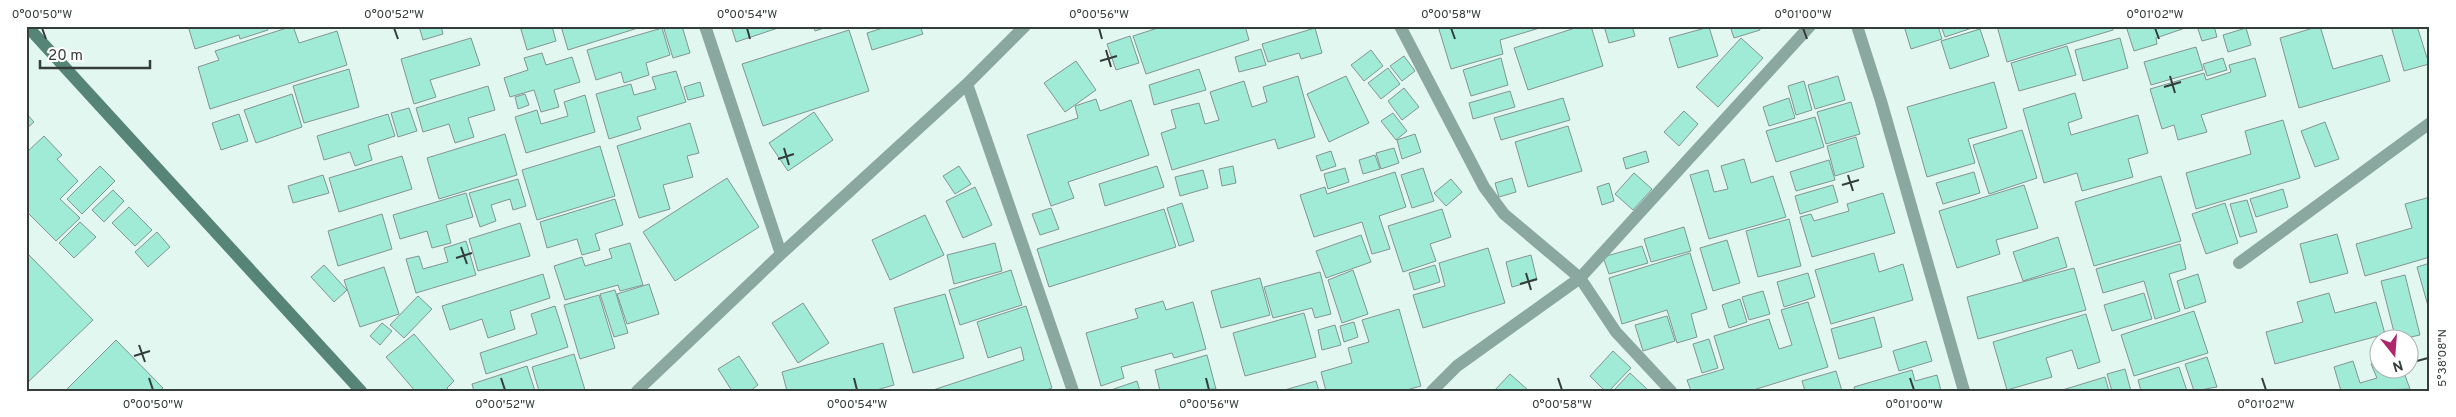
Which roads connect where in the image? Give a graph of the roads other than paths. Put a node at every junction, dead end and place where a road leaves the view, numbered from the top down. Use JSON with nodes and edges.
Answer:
{"nodes":[{"id":1,"x":27,"y":26,"type":"edge"},
{"id":2,"x":706,"y":26,"type":"edge"},
{"id":3,"x":1025,"y":26,"type":"edge"},
{"id":4,"x":1400,"y":26,"type":"edge"},
{"id":5,"x":1810,"y":26,"type":"edge"},
{"id":6,"x":1857,"y":26,"type":"edge"},
{"id":7,"x":967,"y":84,"type":"junction"},
{"id":8,"x":2430,"y":123,"type":"edge"},
{"id":9,"x":781,"y":254,"type":"junction"},
{"id":10,"x":2239,"y":263,"type":"dead end"},
{"id":11,"x":1580,"y":278,"type":"junction"},
{"id":12,"x":361,"y":391,"type":"edge"},
{"id":13,"x":636,"y":391,"type":"edge"},
{"id":14,"x":1073,"y":391,"type":"edge"},
{"id":15,"x":1432,"y":391,"type":"edge"},
{"id":16,"x":1671,"y":391,"type":"edge"},
{"id":17,"x":1964,"y":391,"type":"edge"}],
"edges":[{"from":1,"to":12,"type":"street"},
{"from":2,"to":9,"type":"street"},
{"from":3,"to":7,"type":"street"},
{"from":4,"to":11,"type":"street"},
{"from":5,"to":11,"type":"street"},
{"from":6,"to":17,"type":"street"},
{"from":7,"to":9,"type":"street"},
{"from":7,"to":14,"type":"street"},
{"from":8,"to":10,"type":"street"},
{"from":9,"to":13,"type":"street"},
{"from":11,"to":15,"type":"street"},
{"from":11,"to":16,"type":"street"}]}
